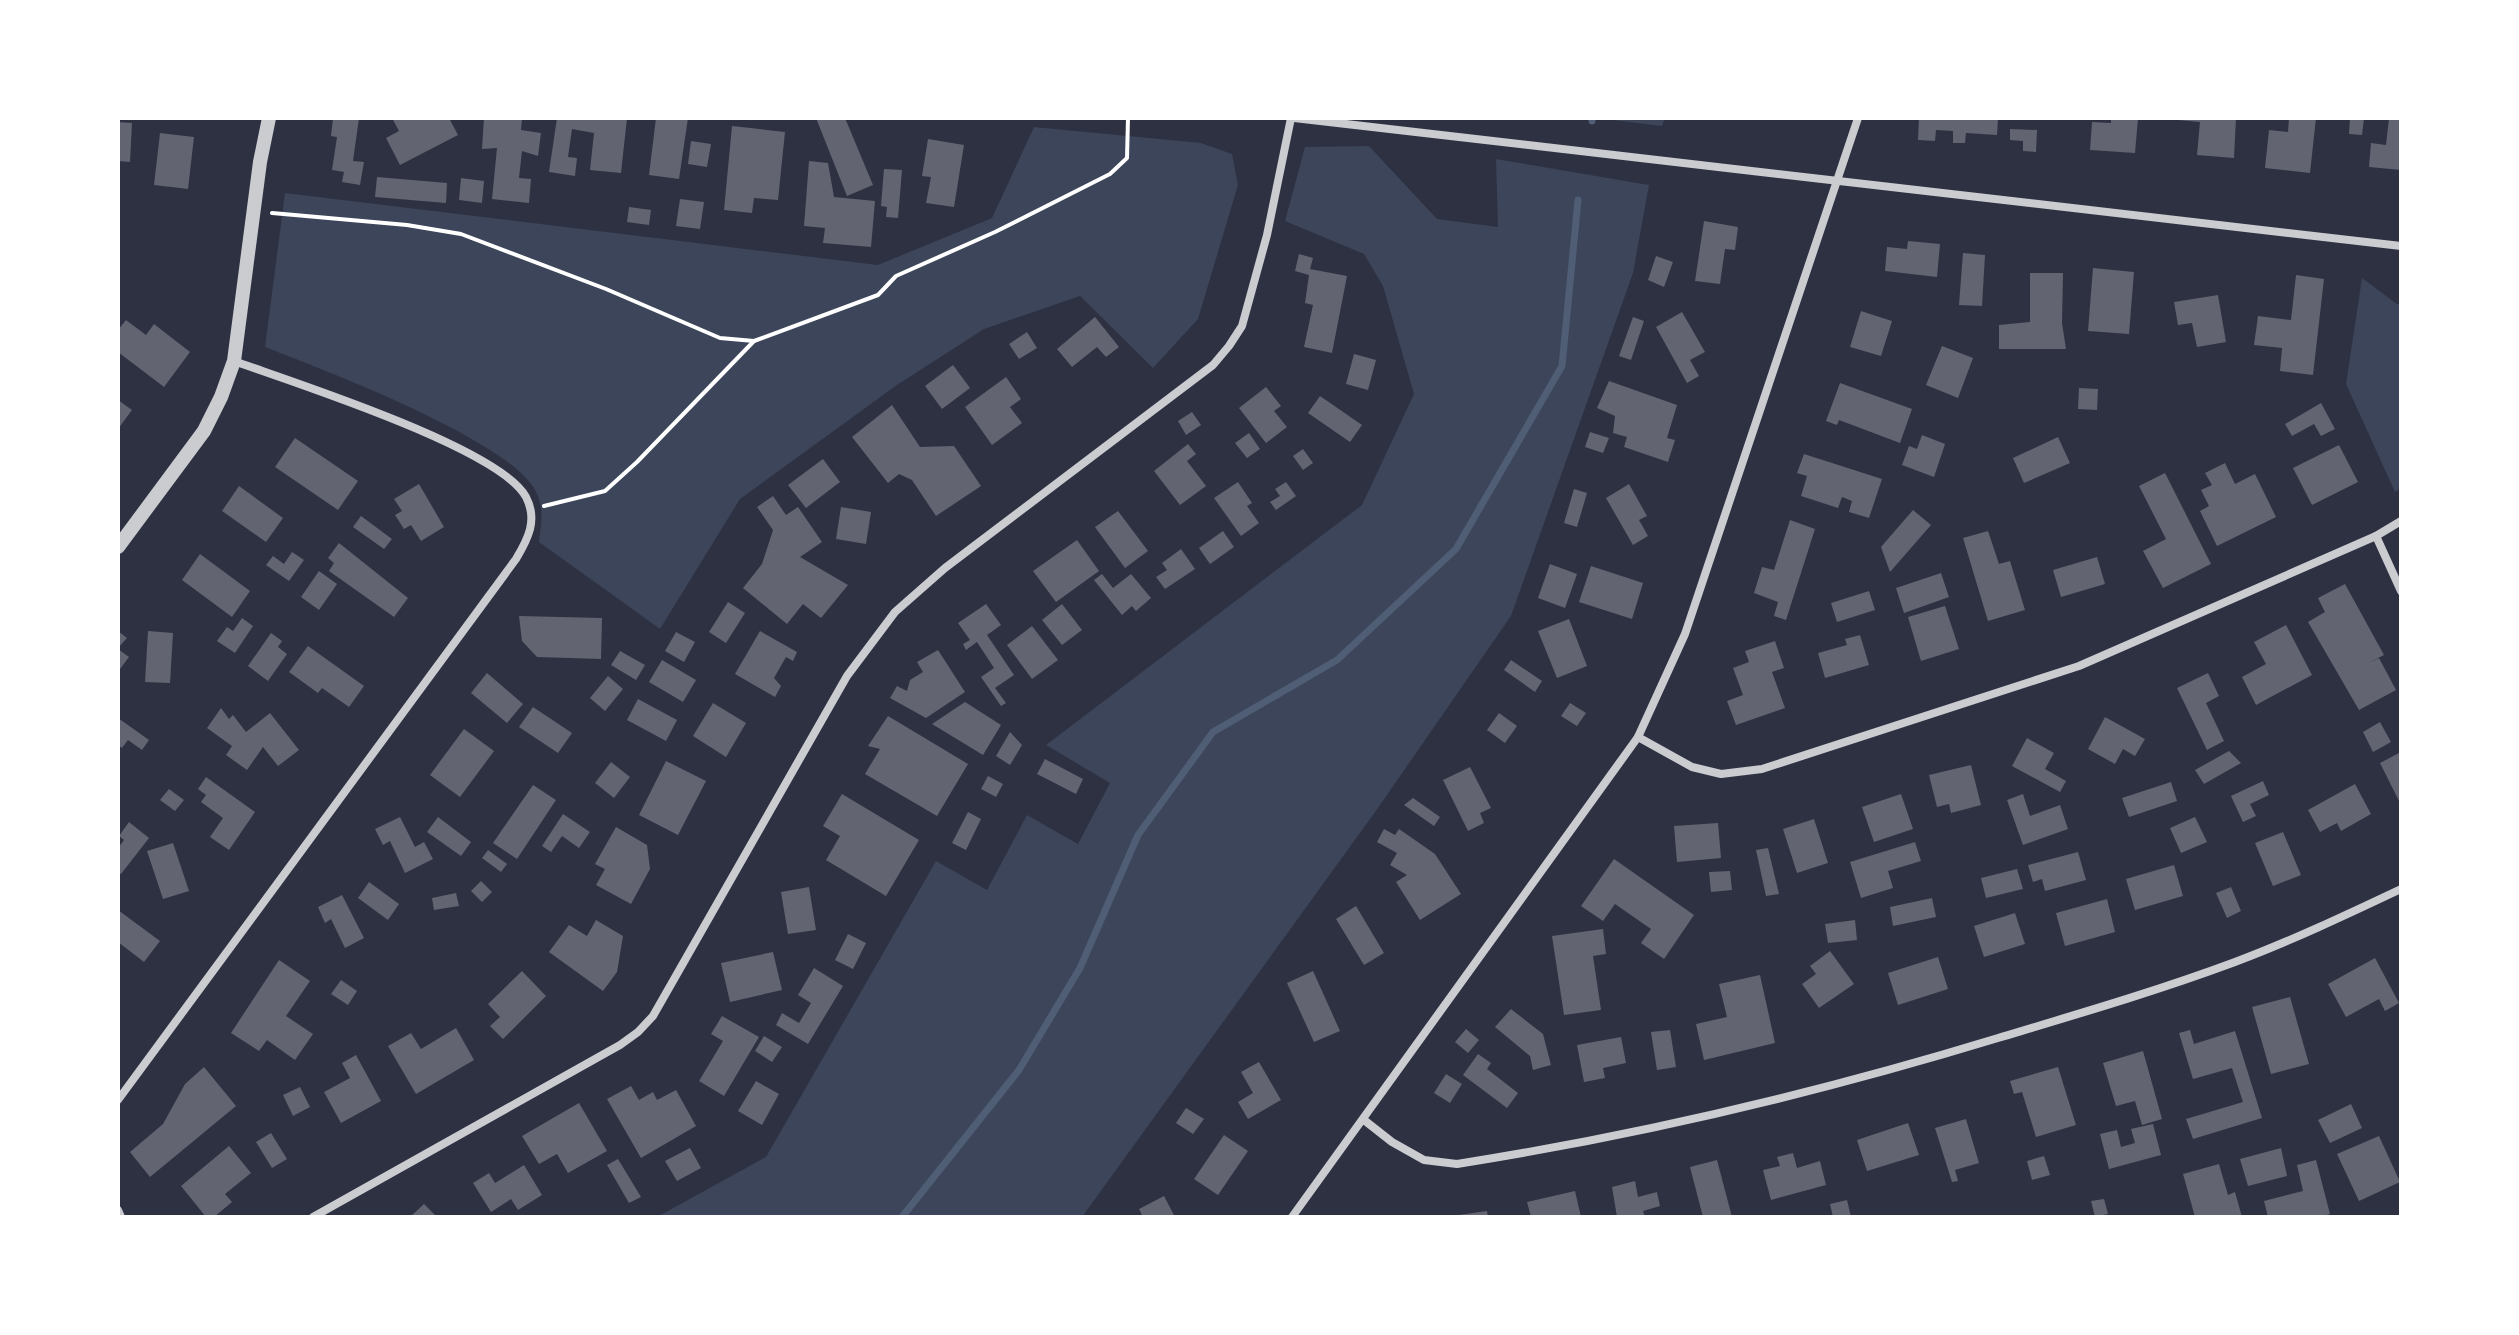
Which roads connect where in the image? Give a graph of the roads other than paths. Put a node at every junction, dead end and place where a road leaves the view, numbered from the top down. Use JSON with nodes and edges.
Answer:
{"nodes":[{"id":1,"x":259,"y":118,"type":"edge"},
{"id":2,"x":269,"y":118,"type":"edge"},
{"id":3,"x":1293,"y":118,"type":"edge"},
{"id":4,"x":1858,"y":118,"type":"edge"},
{"id":5,"x":260,"y":162,"type":"junction"},
{"id":6,"x":1839,"y":181,"type":"junction"},
{"id":7,"x":2401,"y":246,"type":"edge"},
{"id":8,"x":234,"y":361,"type":"junction"},
{"id":9,"x":2401,"y":521,"type":"edge"},
{"id":10,"x":2376,"y":536,"type":"junction"},
{"id":11,"x":118,"y":547,"type":"edge"},
{"id":12,"x":2401,"y":591,"type":"edge"},
{"id":13,"x":1638,"y":737,"type":"junction"},
{"id":14,"x":2401,"y":889,"type":"edge"},
{"id":15,"x":118,"y":1100,"type":"edge"},
{"id":16,"x":1364,"y":1120,"type":"junction"},
{"id":17,"x":118,"y":1210,"type":"edge"},
{"id":18,"x":121,"y":1217,"type":"edge"},
{"id":19,"x":313,"y":1217,"type":"edge"},
{"id":20,"x":1292,"y":1217,"type":"edge"}],
"edges":[{"from":1,"to":5,"type":"street"},
{"from":2,"to":5,"type":"street"},
{"from":3,"to":6,"type":"street"},
{"from":3,"to":19,"type":"street"},
{"from":4,"to":6,"type":"street"},
{"from":5,"to":8,"type":"street"},
{"from":6,"to":7,"type":"street"},
{"from":6,"to":13,"type":"street"},
{"from":8,"to":11,"type":"street"},
{"from":8,"to":15,"type":"street"},
{"from":9,"to":10,"type":"street"},
{"from":10,"to":12,"type":"street"},
{"from":10,"to":13,"type":"street"},
{"from":13,"to":16,"type":"street"},
{"from":14,"to":16,"type":"street"},
{"from":16,"to":20,"type":"street"},
{"from":17,"to":18,"type":"street"}]}
